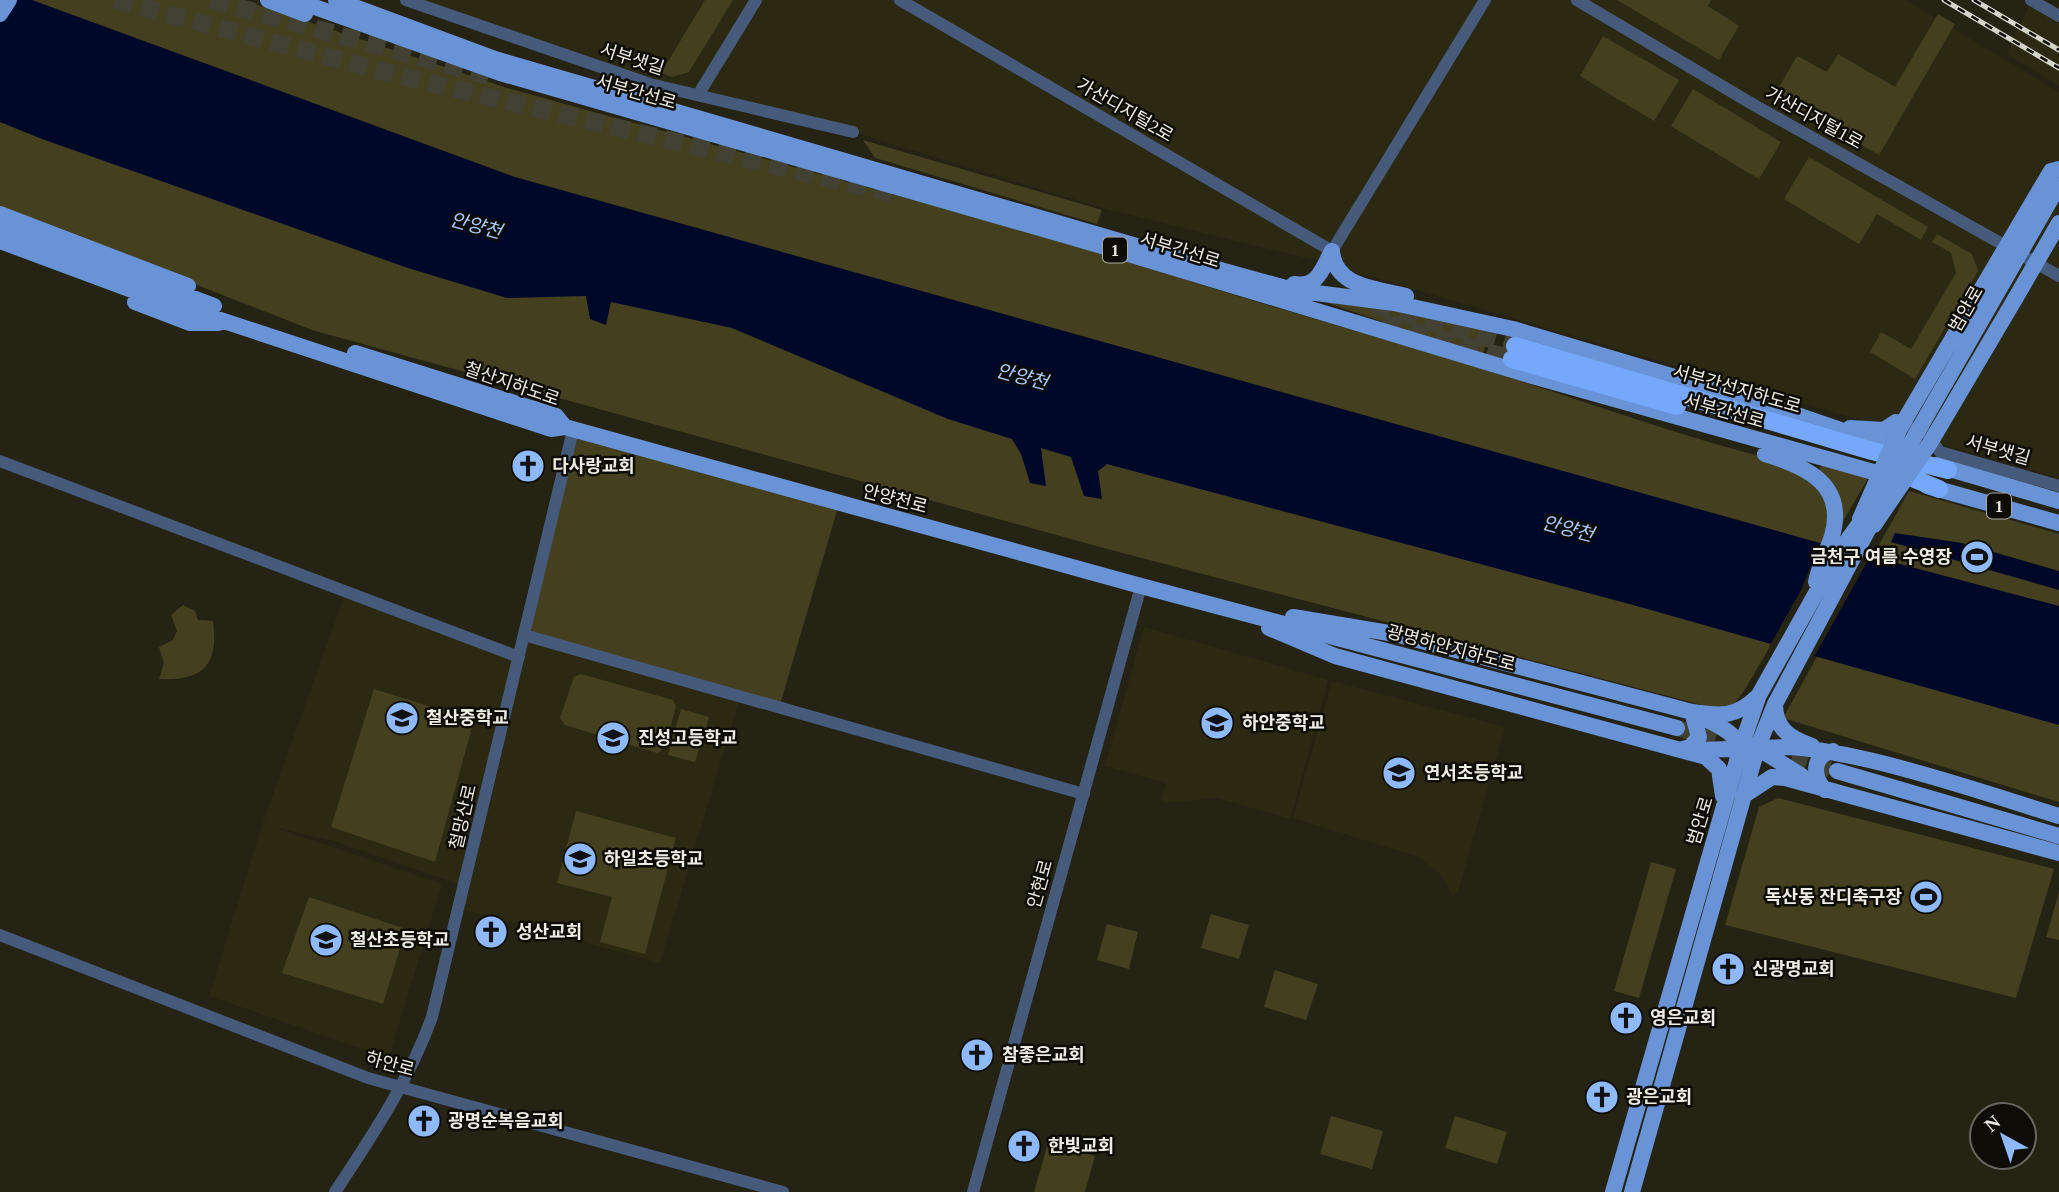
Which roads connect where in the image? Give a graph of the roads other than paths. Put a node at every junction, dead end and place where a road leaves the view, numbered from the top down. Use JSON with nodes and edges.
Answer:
{"nodes":[{"id":1,"x":9,"y":0,"type":"edge"},
{"id":2,"x":268,"y":0,"type":"edge"},
{"id":3,"x":295,"y":0,"type":"edge"},
{"id":4,"x":336,"y":0,"type":"edge"},
{"id":5,"x":406,"y":0,"type":"edge"},
{"id":6,"x":756,"y":0,"type":"edge"},
{"id":7,"x":900,"y":0,"type":"edge"},
{"id":8,"x":1485,"y":0,"type":"edge"},
{"id":9,"x":1577,"y":0,"type":"edge"},
{"id":10,"x":2031,"y":0,"type":"edge"},
{"id":11,"x":0,"y":14,"type":"edge"},
{"id":12,"x":2059,"y":16,"type":"edge"},
{"id":13,"x":452,"y":57,"type":"junction"},
{"id":14,"x":698,"y":95,"type":"junction"},
{"id":15,"x":853,"y":132,"type":"dead end"},
{"id":16,"x":2059,"y":169,"type":"edge"},
{"id":17,"x":2059,"y":186,"type":"edge"},
{"id":18,"x":0,"y":214,"type":"edge"},
{"id":19,"x":2059,"y":223,"type":"edge"},
{"id":20,"x":0,"y":225,"type":"edge"},
{"id":21,"x":0,"y":241,"type":"edge"},
{"id":22,"x":2006,"y":246,"type":"junction"},
{"id":23,"x":0,"y":249,"type":"edge"},
{"id":24,"x":1161,"y":251,"type":"junction"},
{"id":25,"x":1332,"y":251,"type":"junction"},
{"id":26,"x":2036,"y":263,"type":"junction"},
{"id":27,"x":2059,"y":276,"type":"edge"},
{"id":28,"x":231,"y":318,"type":"junction"},
{"id":29,"x":1475,"y":319,"type":"junction"},
{"id":30,"x":1529,"y":375,"type":"junction"},
{"id":31,"x":1896,"y":422,"type":"joint"},
{"id":32,"x":1835,"y":428,"type":"junction"},
{"id":33,"x":569,"y":429,"type":"junction"},
{"id":34,"x":0,"y":461,"type":"edge"},
{"id":35,"x":1948,"y":470,"type":"junction"},
{"id":36,"x":2059,"y":486,"type":"edge"},
{"id":37,"x":1939,"y":489,"type":"junction"},
{"id":38,"x":2059,"y":501,"type":"edge"},
{"id":39,"x":1867,"y":522,"type":"junction"},
{"id":40,"x":2059,"y":523,"type":"edge"},
{"id":41,"x":1141,"y":586,"type":"junction"},
{"id":42,"x":1812,"y":602,"type":"junction"},
{"id":43,"x":1215,"y":605,"type":"junction"},
{"id":44,"x":524,"y":635,"type":"junction"},
{"id":45,"x":519,"y":657,"type":"junction"},
{"id":46,"x":1759,"y":695,"type":"junction"},
{"id":47,"x":1776,"y":704,"type":"junction"},
{"id":48,"x":1692,"y":712,"type":"junction"},
{"id":49,"x":1677,"y":729,"type":"tunnel mouth"},
{"id":50,"x":1681,"y":749,"type":"junction"},
{"id":51,"x":1750,"y":750,"type":"junction"},
{"id":52,"x":1829,"y":751,"type":"junction"},
{"id":53,"x":1837,"y":771,"type":"tunnel mouth"},
{"id":54,"x":1825,"y":790,"type":"junction"},
{"id":55,"x":1084,"y":793,"type":"junction"},
{"id":56,"x":1742,"y":796,"type":"junction"},
{"id":57,"x":1724,"y":808,"type":"junction"},
{"id":58,"x":2059,"y":816,"type":"edge"},
{"id":59,"x":2059,"y":836,"type":"edge"},
{"id":60,"x":2059,"y":853,"type":"edge"},
{"id":61,"x":0,"y":935,"type":"edge"},
{"id":62,"x":401,"y":1085,"type":"junction"},
{"id":63,"x":335,"y":1192,"type":"edge"},
{"id":64,"x":783,"y":1192,"type":"edge"},
{"id":65,"x":972,"y":1192,"type":"edge"},
{"id":66,"x":1613,"y":1192,"type":"edge"},
{"id":67,"x":1632,"y":1192,"type":"edge"}],
"edges":[{"from":1,"to":11,"type":"main road"},
{"from":2,"to":13,"type":"main road"},
{"from":3,"to":13,"type":"main road","name":"서부간선로","number":"1"},
{"from":4,"to":24,"type":"main road","name":"서부간선로","number":"1"},
{"from":5,"to":14,"type":"street","name":"서부샛길"},
{"from":6,"to":14,"type":"street"},
{"from":7,"to":25,"type":"street","name":"가산디지털2로"},
{"from":8,"to":25,"type":"street"},
{"from":9,"to":22,"type":"street","name":"가산디지털1로"},
{"from":10,"to":12,"type":"street"},
{"from":13,"to":30,"type":"main road","name":"서부간선로","number":"1"},
{"from":14,"to":15,"type":"street","name":"서부샛길"},
{"from":16,"to":22,"type":"main road"},
{"from":17,"to":39,"type":"main road","name":"범안로","bridge":true},
{"from":18,"to":28,"type":"main road"},
{"from":19,"to":26,"type":"main road"},
{"from":20,"to":28,"type":"main road","name":"철산지하도로"},
{"from":21,"to":28,"type":"main road","name":"철산지하도로"},
{"from":22,"to":26,"type":"street","name":"가산디지털1로"},
{"from":22,"to":39,"type":"main road","bridge":true},
{"from":23,"to":28,"type":"main road"},
{"from":24,"to":25,"type":"main road"},
{"from":24,"to":29,"type":"main road","name":"서부간선로","number":"1"},
{"from":25,"to":29,"type":"main road"},
{"from":26,"to":27,"type":"street"},
{"from":26,"to":39,"type":"main road","bridge":true},
{"from":28,"to":33,"type":"main road","name":"철산지하도로"},
{"from":29,"to":32,"type":"main road","name":"서부간선로","number":"1"},
{"from":30,"to":37,"type":"main road","name":"서부간선로","number":"1"},
{"from":30,"to":42,"type":"main road"},
{"from":31,"to":32,"type":"main road"},
{"from":31,"to":36,"type":"street","name":"서부샛길"},
{"from":32,"to":35,"type":"main road","name":"서부간선로","number":"1"},
{"from":33,"to":41,"type":"main road","name":"안양천로"},
{"from":33,"to":44,"type":"street","name":"철망산로"},
{"from":34,"to":45,"type":"street"},
{"from":35,"to":37,"type":"highway","name":"서부간선지하도로"},
{"from":35,"to":38,"type":"main road","name":"서부간선로","number":"1"},
{"from":37,"to":40,"type":"main road","name":"서부간선로","number":"1"},
{"from":39,"to":42,"type":"main road","name":"범안로"},
{"from":39,"to":47,"type":"main road","name":"범안로"},
{"from":41,"to":43,"type":"main road","name":"안양천로"},
{"from":41,"to":55,"type":"street","name":"안현로"},
{"from":42,"to":46,"type":"main road","name":"범안로"},
{"from":43,"to":48,"type":"main road"},
{"from":43,"to":49,"type":"main road","name":"광명하안지하도로"},
{"from":43,"to":50,"type":"main road"},
{"from":44,"to":45,"type":"street","name":"철망산로"},
{"from":44,"to":55,"type":"street"},
{"from":45,"to":62,"type":"street","name":"철망산로"},
{"from":46,"to":48,"type":"main road"},
{"from":46,"to":51,"type":"main road","name":"범안로"},
{"from":47,"to":51,"type":"main road","name":"범안로"},
{"from":47,"to":52,"type":"main road"},
{"from":48,"to":50,"type":"main road"},
{"from":48,"to":51,"type":"main road"},
{"from":50,"to":51,"type":"main road"},
{"from":50,"to":57,"type":"main road"},
{"from":51,"to":52,"type":"main road"},
{"from":51,"to":54,"type":"main road"},
{"from":51,"to":56,"type":"main road","name":"범안로"},
{"from":51,"to":57,"type":"main road","name":"범안로"},
{"from":52,"to":54,"type":"main road"},
{"from":52,"to":58,"type":"main road"},
{"from":53,"to":59,"type":"main road"},
{"from":54,"to":56,"type":"main road"},
{"from":54,"to":60,"type":"main road"},
{"from":55,"to":65,"type":"street","name":"안현로"},
{"from":56,"to":67,"type":"main road","name":"범안로"},
{"from":57,"to":66,"type":"main road","name":"범안로"},
{"from":61,"to":62,"type":"street","name":"하안로"},
{"from":62,"to":63,"type":"street","name":"철망산로"},
{"from":62,"to":64,"type":"street","name":"하안로"}]}
